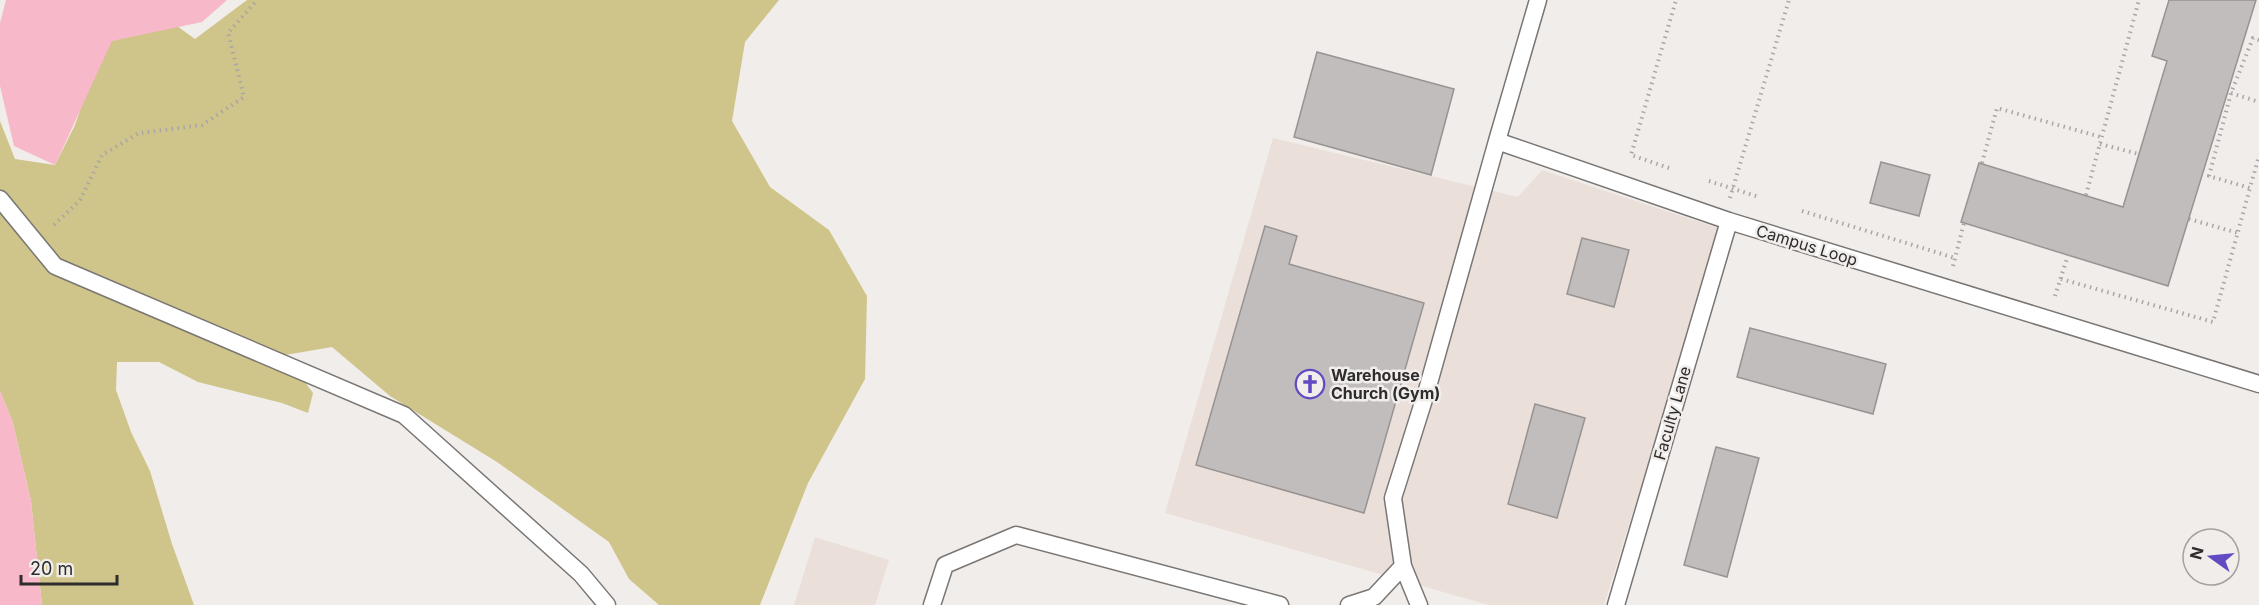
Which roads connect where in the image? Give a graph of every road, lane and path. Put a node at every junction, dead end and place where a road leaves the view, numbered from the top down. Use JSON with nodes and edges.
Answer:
{"nodes":[{"id":1,"x":257,"y":0,"type":"edge"},
{"id":2,"x":1538,"y":0,"type":"edge"},
{"id":3,"x":1676,"y":0,"type":"edge"},
{"id":4,"x":1789,"y":0,"type":"edge"},
{"id":5,"x":2139,"y":0,"type":"edge"},
{"id":6,"x":2259,"y":40,"type":"edge"},
{"id":7,"x":2231,"y":93,"type":"junction"},
{"id":8,"x":2259,"y":102,"type":"edge"},
{"id":9,"x":2102,"y":137,"type":"junction"},
{"id":10,"x":1497,"y":141,"type":"junction"},
{"id":11,"x":2100,"y":144,"type":"junction"},
{"id":12,"x":2139,"y":154,"type":"dead end"},
{"id":13,"x":2259,"y":156,"type":"edge"},
{"id":14,"x":1982,"y":163,"type":"dead end"},
{"id":15,"x":1669,"y":168,"type":"dead end"},
{"id":16,"x":1709,"y":181,"type":"dead end"},
{"id":17,"x":2250,"y":188,"type":"junction"},
{"id":18,"x":1733,"y":189,"type":"junction"},
{"id":19,"x":2086,"y":195,"type":"dead end"},
{"id":20,"x":1758,"y":197,"type":"dead end"},
{"id":21,"x":0,"y":199,"type":"edge"},
{"id":22,"x":1803,"y":211,"type":"dead end"},
{"id":23,"x":2189,"y":219,"type":"dead end"},
{"id":24,"x":1729,"y":221,"type":"junction"},
{"id":25,"x":1964,"y":223,"type":"dead end"},
{"id":26,"x":2238,"y":233,"type":"junction"},
{"id":27,"x":36,"y":243,"type":"junction"},
{"id":28,"x":2068,"y":255,"type":"dead end"},
{"id":29,"x":1955,"y":258,"type":"junction"},
{"id":30,"x":1964,"y":270,"type":"dead end"},
{"id":31,"x":2061,"y":279,"type":"junction"},
{"id":32,"x":2044,"y":293,"type":"dead end"},
{"id":33,"x":2259,"y":384,"type":"edge"},
{"id":34,"x":1403,"y":566,"type":"junction"},
{"id":35,"x":607,"y":605,"type":"edge"},
{"id":36,"x":932,"y":605,"type":"edge"},
{"id":37,"x":1281,"y":605,"type":"edge"},
{"id":38,"x":1349,"y":605,"type":"edge"},
{"id":39,"x":1419,"y":605,"type":"edge"},
{"id":40,"x":1616,"y":605,"type":"edge"}],
"edges":[{"from":1,"to":27,"type":"path"},
{"from":2,"to":10,"type":"lane"},
{"from":3,"to":15,"type":"path"},
{"from":4,"to":18,"type":"path"},
{"from":5,"to":9,"type":"path"},
{"from":6,"to":7,"type":"path"},
{"from":7,"to":8,"type":"path"},
{"from":7,"to":17,"type":"path"},
{"from":9,"to":11,"type":"path"},
{"from":9,"to":14,"type":"path"},
{"from":10,"to":24,"type":"lane","name":"Campus Loop"},
{"from":10,"to":34,"type":"lane"},
{"from":11,"to":12,"type":"path"},
{"from":11,"to":19,"type":"path"},
{"from":13,"to":17,"type":"path"},
{"from":16,"to":18,"type":"path"},
{"from":17,"to":26,"type":"path"},
{"from":18,"to":20,"type":"path"},
{"from":18,"to":24,"type":"path"},
{"from":21,"to":27,"type":"lane"},
{"from":22,"to":29,"type":"path"},
{"from":23,"to":26,"type":"path"},
{"from":24,"to":33,"type":"lane","name":"Campus Loop"},
{"from":24,"to":40,"type":"lane","name":"Faculty Lane"},
{"from":25,"to":29,"type":"path"},
{"from":26,"to":31,"type":"path"},
{"from":27,"to":35,"type":"lane"},
{"from":28,"to":31,"type":"path"},
{"from":29,"to":30,"type":"path"},
{"from":31,"to":32,"type":"path"},
{"from":34,"to":38,"type":"lane"},
{"from":34,"to":39,"type":"lane"},
{"from":36,"to":37,"type":"lane"}]}
